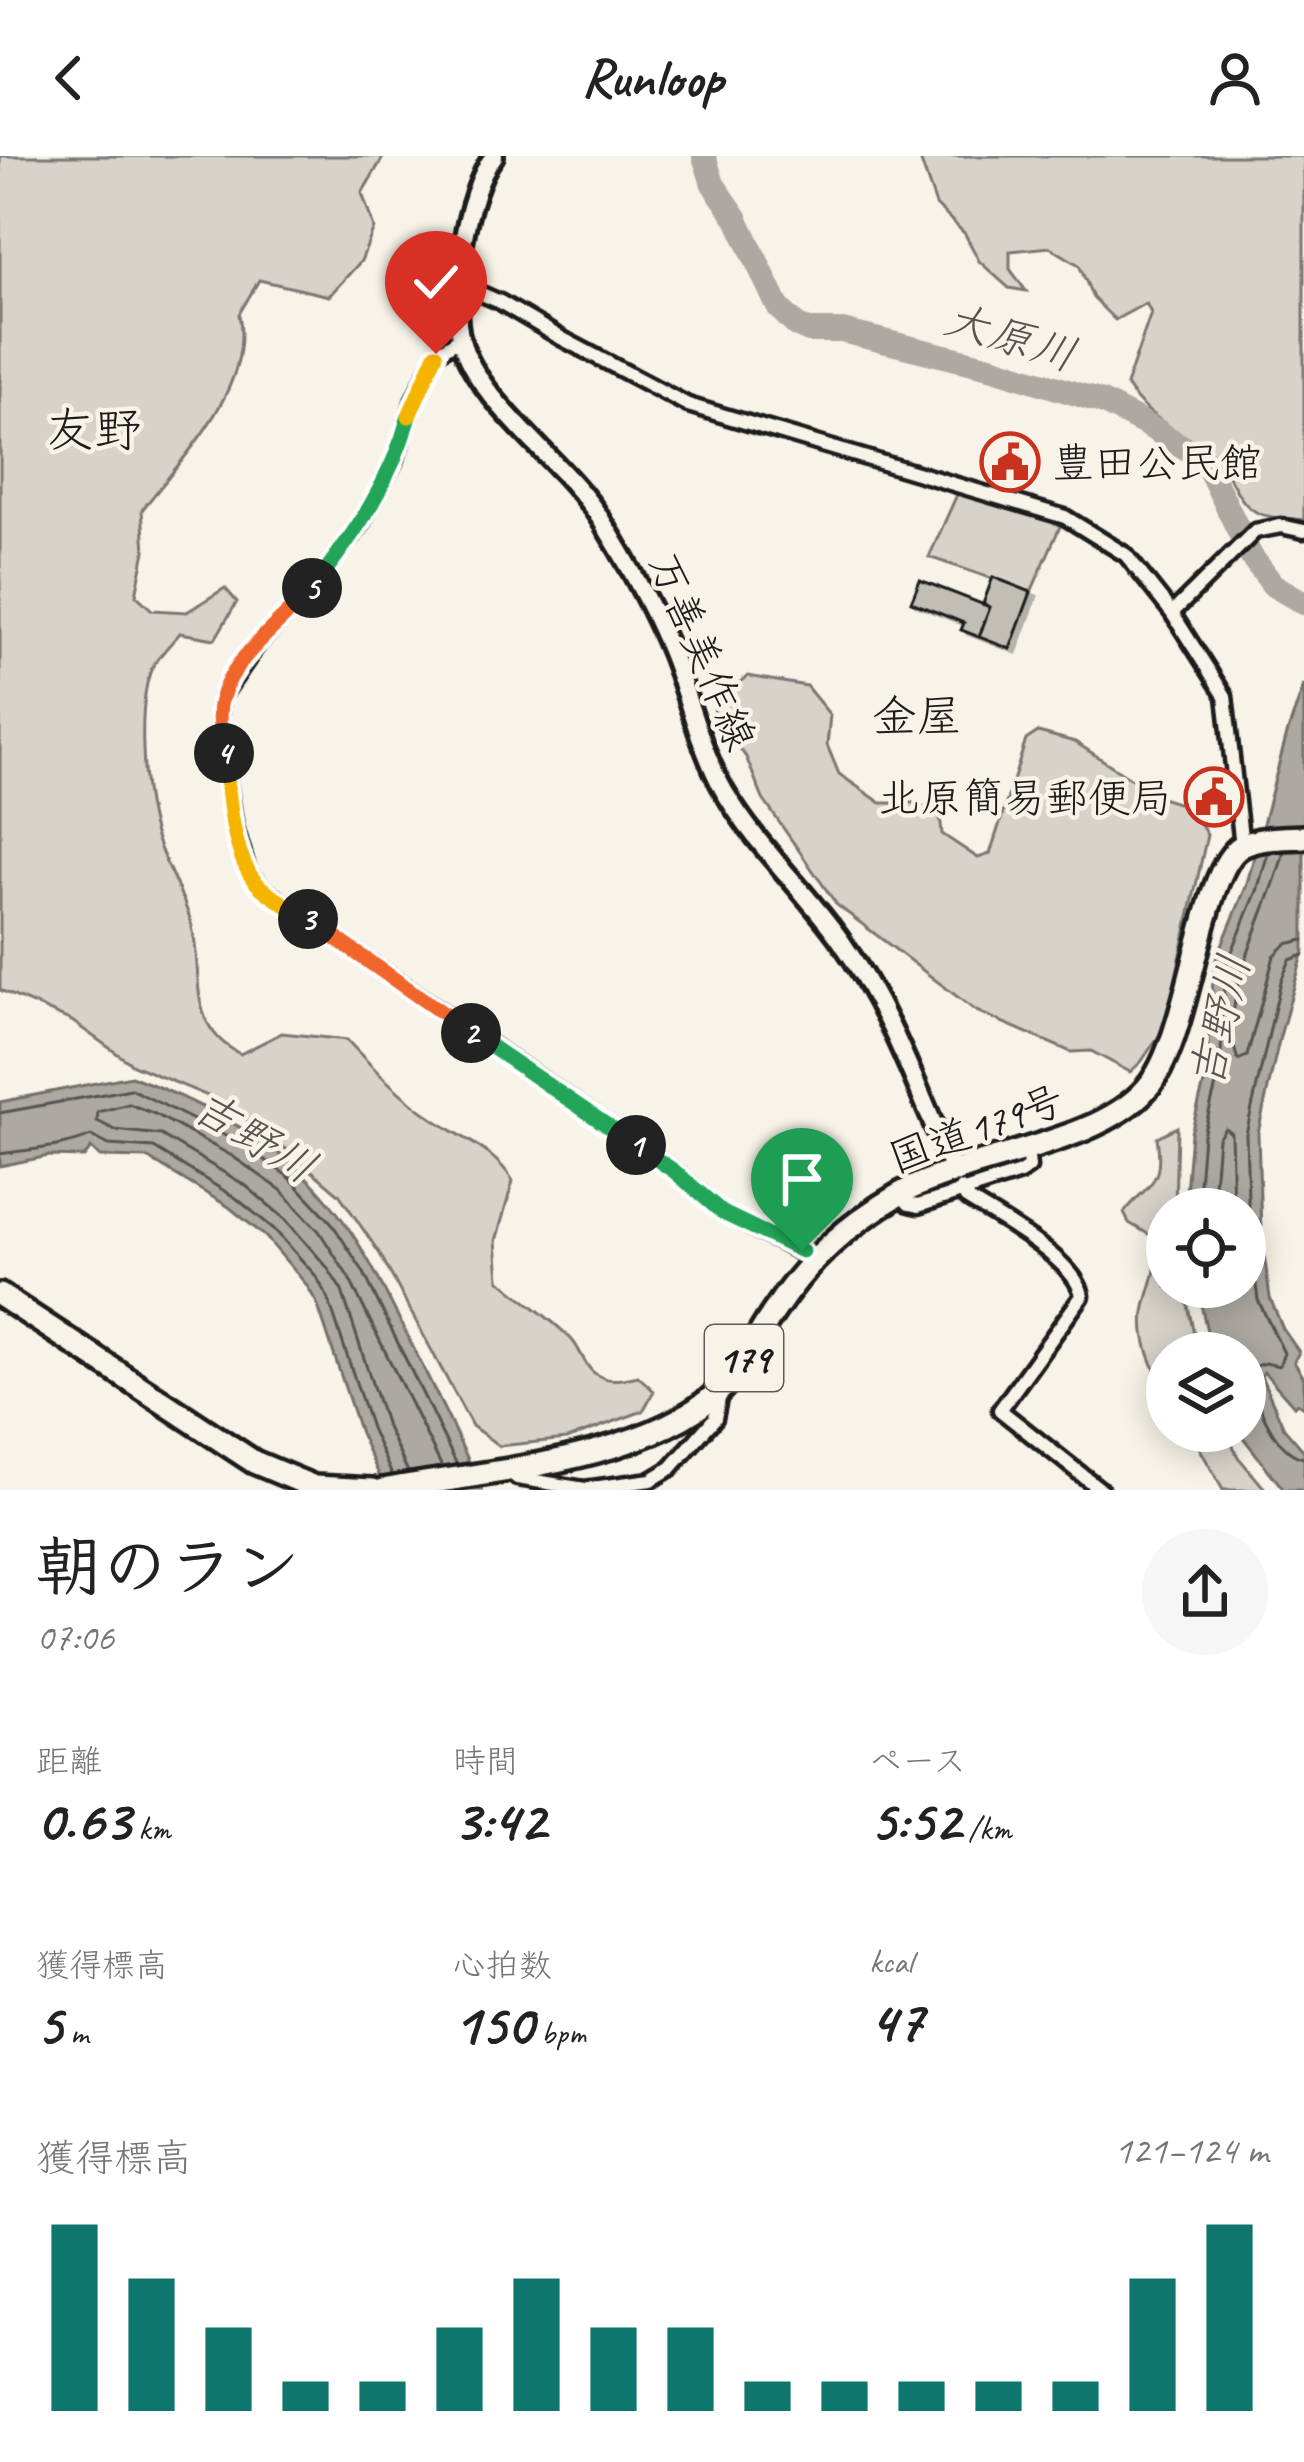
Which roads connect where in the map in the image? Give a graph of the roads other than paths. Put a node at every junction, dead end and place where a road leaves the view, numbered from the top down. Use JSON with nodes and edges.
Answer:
{"nodes":[{"id":1,"x":494,"y":156,"type":"edge"},
{"id":2,"x":459,"y":284,"type":"junction"},
{"id":3,"x":460,"y":338,"type":"junction"},
{"id":4,"x":1304,"y":531,"type":"edge"},
{"id":5,"x":1172,"y":613,"type":"junction"},
{"id":6,"x":1304,"y":837,"type":"edge"},
{"id":7,"x":1247,"y":844,"type":"junction"},
{"id":8,"x":957,"y":1180,"type":"junction"},
{"id":9,"x":813,"y":1259,"type":"junction"},
{"id":10,"x":0,"y":1294,"type":"edge"},
{"id":11,"x":722,"y":1388,"type":"junction"},
{"id":12,"x":498,"y":1469,"type":"junction"},
{"id":13,"x":314,"y":1489,"type":"edge"},
{"id":14,"x":585,"y":1489,"type":"edge"},
{"id":15,"x":350,"y":1490,"type":"edge"},
{"id":16,"x":373,"y":1490,"type":"edge"},
{"id":17,"x":383,"y":1490,"type":"edge"},
{"id":18,"x":1101,"y":1490,"type":"edge"}],
"edges":[{"from":1,"to":2,"type":"main road","name":"万善美作線"},
{"from":2,"to":3,"type":"main road","name":"万善美作線"},
{"from":2,"to":5,"type":"street"},
{"from":3,"to":8,"type":"main road","name":"万善美作線"},
{"from":3,"to":9,"type":"street"},
{"from":4,"to":5,"type":"street"},
{"from":5,"to":7,"type":"street"},
{"from":6,"to":7,"type":"highway"},
{"from":7,"to":8,"type":"highway","name":"国道179号","number":"179"},
{"from":8,"to":9,"type":"highway","name":"国道179号","number":"179"},
{"from":8,"to":18,"type":"street"},
{"from":9,"to":11,"type":"highway","name":"国道179号","number":"179"},
{"from":10,"to":13,"type":"highway"},
{"from":11,"to":12,"type":"highway","name":"国道179号","number":"179"},
{"from":11,"to":14,"type":"street"},
{"from":12,"to":14,"type":"street"},
{"from":12,"to":17,"type":"highway","name":"国道179号","number":"179"},
{"from":13,"to":15,"type":"highway"},
{"from":15,"to":16,"type":"highway"}]}
